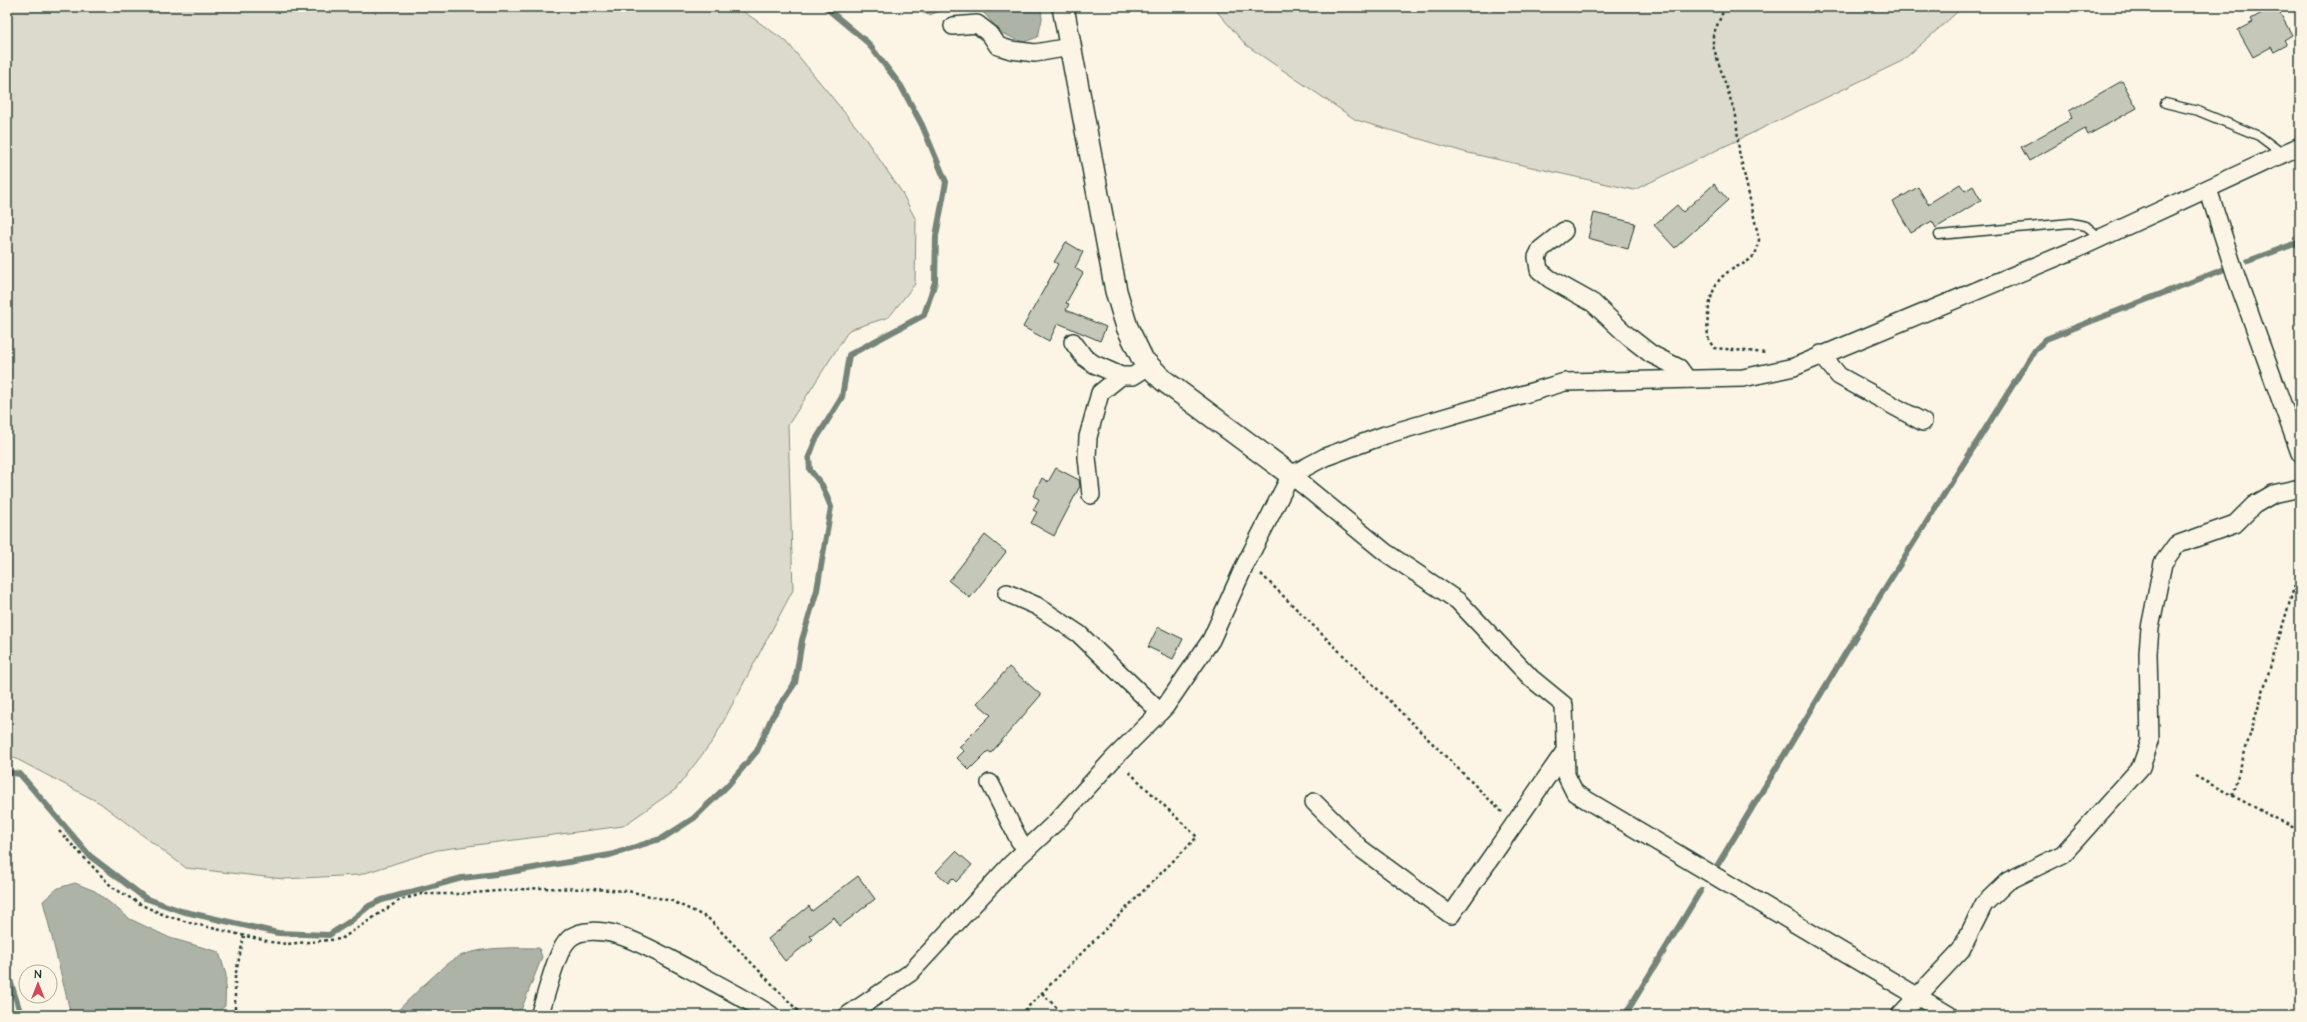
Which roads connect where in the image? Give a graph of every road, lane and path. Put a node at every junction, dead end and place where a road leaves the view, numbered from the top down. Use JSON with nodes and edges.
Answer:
{"nodes":[{"id":1,"x":1063,"y":7,"type":"edge"},
{"id":2,"x":1725,"y":7,"type":"edge"},
{"id":3,"x":954,"y":26,"type":"dead end"},
{"id":4,"x":1070,"y":47,"type":"junction"},
{"id":5,"x":2165,"y":103,"type":"dead end"},
{"id":6,"x":2300,"y":146,"type":"edge"},
{"id":7,"x":2283,"y":154,"type":"junction"},
{"id":8,"x":2208,"y":189,"type":"junction"},
{"id":9,"x":1564,"y":231,"type":"dead end"},
{"id":10,"x":1939,"y":235,"type":"dead end"},
{"id":11,"x":2102,"y":238,"type":"junction"},
{"id":12,"x":1073,"y":342,"type":"dead end"},
{"id":13,"x":1821,"y":354,"type":"junction"},
{"id":14,"x":1149,"y":366,"type":"junction"},
{"id":15,"x":1794,"y":367,"type":"junction"},
{"id":16,"x":1121,"y":376,"type":"junction"},
{"id":17,"x":1687,"y":380,"type":"junction"},
{"id":18,"x":1923,"y":422,"type":"dead end"},
{"id":19,"x":2300,"y":453,"type":"edge"},
{"id":20,"x":1291,"y":475,"type":"junction"},
{"id":21,"x":2300,"y":488,"type":"edge"},
{"id":22,"x":1091,"y":495,"type":"dead end"},
{"id":23,"x":1247,"y":560,"type":"junction"},
{"id":24,"x":2300,"y":571,"type":"edge"},
{"id":25,"x":1006,"y":593,"type":"dead end"},
{"id":26,"x":1160,"y":712,"type":"junction"},
{"id":27,"x":1565,"y":751,"type":"junction"},
{"id":28,"x":1114,"y":758,"type":"junction"},
{"id":29,"x":2195,"y":776,"type":"dead end"},
{"id":30,"x":990,"y":783,"type":"dead end"},
{"id":31,"x":2232,"y":795,"type":"junction"},
{"id":32,"x":1314,"y":802,"type":"dead end"},
{"id":33,"x":1514,"y":823,"type":"junction"},
{"id":34,"x":59,"y":831,"type":"dead end"},
{"id":35,"x":2300,"y":831,"type":"edge"},
{"id":36,"x":1027,"y":849,"type":"junction"},
{"id":37,"x":244,"y":936,"type":"junction"},
{"id":38,"x":1042,"y":993,"type":"junction"},
{"id":39,"x":1916,"y":997,"type":"junction"},
{"id":40,"x":235,"y":1015,"type":"edge"},
{"id":41,"x":539,"y":1015,"type":"edge"},
{"id":42,"x":771,"y":1015,"type":"edge"},
{"id":43,"x":802,"y":1015,"type":"edge"},
{"id":44,"x":848,"y":1015,"type":"edge"},
{"id":45,"x":1020,"y":1015,"type":"edge"},
{"id":46,"x":1064,"y":1015,"type":"edge"},
{"id":47,"x":1900,"y":1015,"type":"edge"},
{"id":48,"x":1949,"y":1015,"type":"edge"}],
"edges":[{"from":1,"to":4,"type":"street"},
{"from":2,"to":15,"type":"path"},
{"from":3,"to":4,"type":"street"},
{"from":4,"to":14,"type":"street"},
{"from":5,"to":7,"type":"lane"},
{"from":6,"to":7,"type":"street"},
{"from":7,"to":8,"type":"street"},
{"from":8,"to":11,"type":"street"},
{"from":8,"to":19,"type":"street"},
{"from":9,"to":17,"type":"street"},
{"from":10,"to":11,"type":"lane"},
{"from":11,"to":13,"type":"street"},
{"from":12,"to":16,"type":"street"},
{"from":13,"to":15,"type":"street"},
{"from":13,"to":18,"type":"street"},
{"from":14,"to":16,"type":"street"},
{"from":14,"to":20,"type":"street"},
{"from":15,"to":17,"type":"street"},
{"from":16,"to":22,"type":"street"},
{"from":17,"to":20,"type":"street"},
{"from":20,"to":23,"type":"street"},
{"from":20,"to":27,"type":"street"},
{"from":21,"to":39,"type":"street"},
{"from":23,"to":26,"type":"street"},
{"from":23,"to":33,"type":"path"},
{"from":24,"to":31,"type":"path"},
{"from":25,"to":26,"type":"street"},
{"from":26,"to":28,"type":"street"},
{"from":27,"to":33,"type":"street"},
{"from":27,"to":39,"type":"street"},
{"from":28,"to":36,"type":"street"},
{"from":28,"to":38,"type":"path"},
{"from":29,"to":31,"type":"path"},
{"from":30,"to":36,"type":"street"},
{"from":31,"to":35,"type":"path"},
{"from":32,"to":33,"type":"street"},
{"from":34,"to":37,"type":"path"},
{"from":36,"to":44,"type":"street"},
{"from":37,"to":40,"type":"path"},
{"from":37,"to":43,"type":"path"},
{"from":38,"to":45,"type":"path"},
{"from":38,"to":46,"type":"path"},
{"from":39,"to":47,"type":"street"},
{"from":39,"to":48,"type":"street"},
{"from":41,"to":42,"type":"street"}]}
